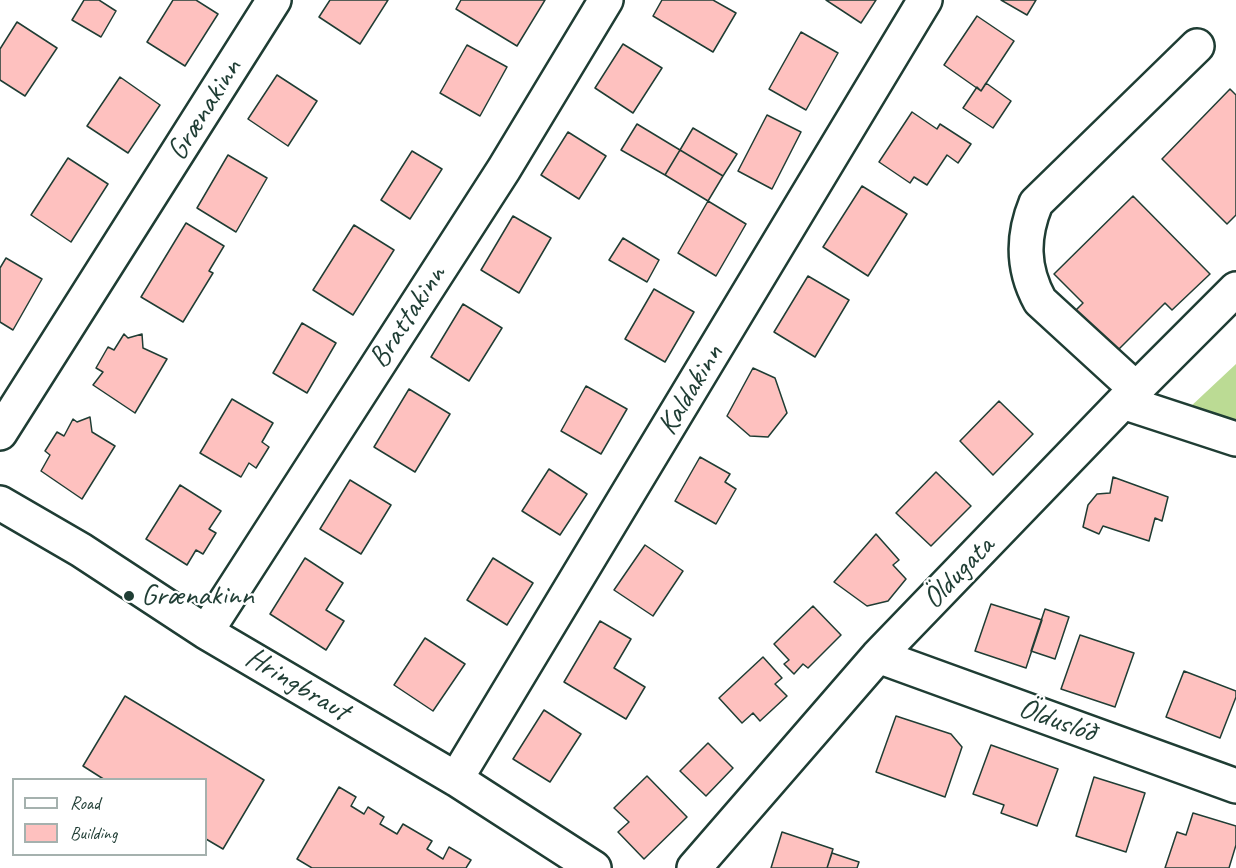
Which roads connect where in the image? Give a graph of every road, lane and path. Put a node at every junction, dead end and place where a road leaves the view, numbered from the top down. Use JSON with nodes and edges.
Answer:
{"nodes":[{"id":1,"x":274,"y":0,"type":"edge"},
{"id":2,"x":606,"y":0,"type":"edge"},
{"id":3,"x":925,"y":0,"type":"edge"},
{"id":4,"x":1197,"y":46,"type":"dead end"},
{"id":5,"x":1236,"y":289,"type":"edge"},
{"id":6,"x":1130,"y":396,"type":"junction"},
{"id":7,"x":0,"y":434,"type":"edge"},
{"id":8,"x":1236,"y":439,"type":"edge"},
{"id":9,"x":0,"y":503,"type":"edge"},
{"id":10,"x":206,"y":632,"type":"junction"},
{"id":11,"x":878,"y":656,"type":"junction"},
{"id":12,"x":456,"y":779,"type":"junction"},
{"id":13,"x":1236,"y":786,"type":"edge"},
{"id":14,"x":594,"y":868,"type":"edge"},
{"id":15,"x":694,"y":868,"type":"edge"}],
"edges":[{"from":1,"to":7,"type":"street","name":"Grænakinn"},
{"from":2,"to":10,"type":"street","name":"Brattakinn"},
{"from":3,"to":12,"type":"street","name":"Kaldakinn"},
{"from":4,"to":6,"type":"street"},
{"from":5,"to":6,"type":"street","name":"Öldugata"},
{"from":6,"to":8,"type":"street"},
{"from":6,"to":11,"type":"street","name":"Öldugata"},
{"from":9,"to":10,"type":"street","name":"Hringbraut"},
{"from":10,"to":12,"type":"street","name":"Hringbraut"},
{"from":11,"to":13,"type":"street","name":"Ölduslóð"},
{"from":11,"to":15,"type":"street","name":"Öldugata"},
{"from":12,"to":14,"type":"street","name":"Hringbraut"}]}
